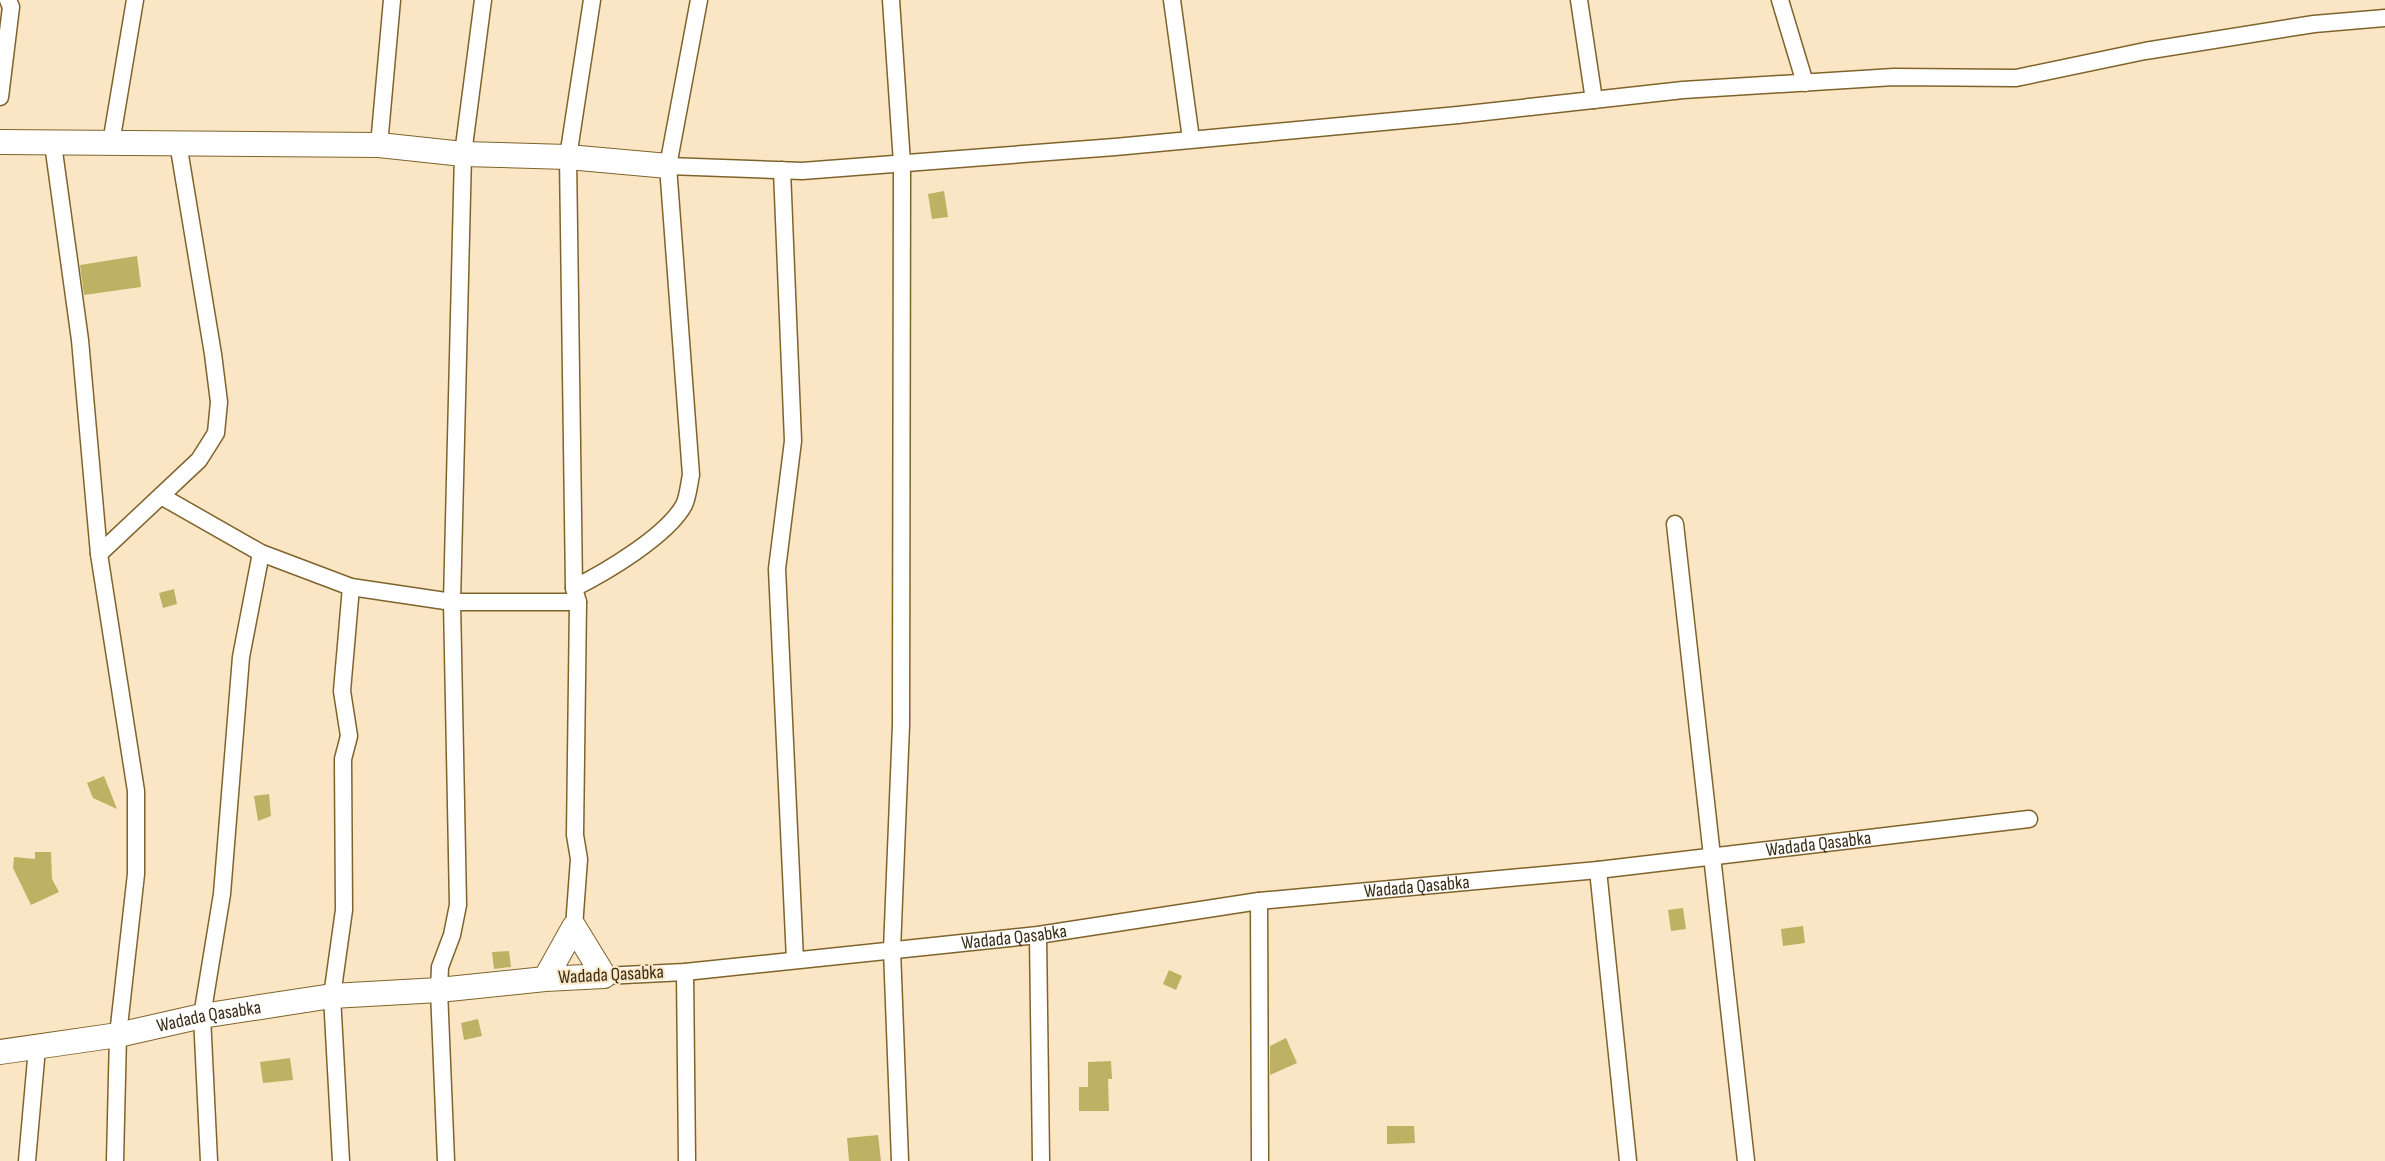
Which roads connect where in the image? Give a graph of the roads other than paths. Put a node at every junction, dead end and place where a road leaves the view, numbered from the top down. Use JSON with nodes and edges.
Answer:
{"nodes":[{"id":1,"x":135,"y":0,"type":"edge"},
{"id":2,"x":392,"y":0,"type":"edge"},
{"id":3,"x":483,"y":0,"type":"edge"},
{"id":4,"x":592,"y":0,"type":"edge"},
{"id":5,"x":699,"y":0,"type":"edge"},
{"id":6,"x":891,"y":0,"type":"edge"},
{"id":7,"x":1172,"y":0,"type":"edge"},
{"id":8,"x":1579,"y":0,"type":"edge"},
{"id":9,"x":1780,"y":0,"type":"edge"},
{"id":10,"x":10,"y":2,"type":"edge"},
{"id":11,"x":2385,"y":18,"type":"edge"},
{"id":12,"x":1805,"y":83,"type":"junction"},
{"id":13,"x":0,"y":97,"type":"edge"},
{"id":14,"x":1594,"y":100,"type":"junction"},
{"id":15,"x":1191,"y":139,"type":"junction"},
{"id":16,"x":0,"y":142,"type":"edge"},
{"id":17,"x":111,"y":143,"type":"junction"},
{"id":18,"x":178,"y":143,"type":"junction"},
{"id":19,"x":53,"y":144,"type":"junction"},
{"id":20,"x":379,"y":145,"type":"junction"},
{"id":21,"x":463,"y":154,"type":"junction"},
{"id":22,"x":568,"y":157,"type":"junction"},
{"id":23,"x":902,"y":163,"type":"junction"},
{"id":24,"x":668,"y":166,"type":"junction"},
{"id":25,"x":782,"y":170,"type":"junction"},
{"id":26,"x":161,"y":496,"type":"junction"},
{"id":27,"x":1675,"y":524,"type":"dead end"},
{"id":28,"x":262,"y":553,"type":"junction"},
{"id":29,"x":99,"y":554,"type":"junction"},
{"id":30,"x":351,"y":587,"type":"junction"},
{"id":31,"x":576,"y":595,"type":"junction"},
{"id":32,"x":452,"y":602,"type":"junction"},
{"id":33,"x":2029,"y":819,"type":"dead end"},
{"id":34,"x":1712,"y":856,"type":"junction"},
{"id":35,"x":1598,"y":870,"type":"junction"},
{"id":36,"x":1258,"y":901,"type":"junction"},
{"id":37,"x":574,"y":927,"type":"junction"},
{"id":38,"x":1038,"y":935,"type":"junction"},
{"id":39,"x":892,"y":950,"type":"junction"},
{"id":40,"x":795,"y":960,"type":"junction"},
{"id":41,"x":685,"y":972,"type":"junction"},
{"id":42,"x":604,"y":976,"type":"junction"},
{"id":43,"x":545,"y":979,"type":"junction"},
{"id":44,"x":439,"y":990,"type":"junction"},
{"id":45,"x":332,"y":996,"type":"junction"},
{"id":46,"x":202,"y":1016,"type":"junction"},
{"id":47,"x":118,"y":1035,"type":"junction"},
{"id":48,"x":37,"y":1048,"type":"junction"},
{"id":49,"x":0,"y":1052,"type":"edge"},
{"id":50,"x":27,"y":1161,"type":"edge"},
{"id":51,"x":115,"y":1161,"type":"edge"},
{"id":52,"x":209,"y":1161,"type":"edge"},
{"id":53,"x":341,"y":1161,"type":"edge"},
{"id":54,"x":446,"y":1161,"type":"edge"},
{"id":55,"x":687,"y":1161,"type":"edge"},
{"id":56,"x":900,"y":1161,"type":"edge"},
{"id":57,"x":1041,"y":1161,"type":"edge"},
{"id":58,"x":1260,"y":1161,"type":"edge"},
{"id":59,"x":1628,"y":1161,"type":"edge"},
{"id":60,"x":1746,"y":1161,"type":"edge"}],
"edges":[{"from":1,"to":17,"type":"street"},
{"from":2,"to":20,"type":"street"},
{"from":3,"to":21,"type":"street"},
{"from":4,"to":22,"type":"street"},
{"from":5,"to":24,"type":"street"},
{"from":6,"to":23,"type":"street"},
{"from":7,"to":15,"type":"street"},
{"from":8,"to":14,"type":"street"},
{"from":9,"to":12,"type":"street"},
{"from":10,"to":13,"type":"street"},
{"from":11,"to":12,"type":"street"},
{"from":12,"to":14,"type":"street"},
{"from":14,"to":15,"type":"street"},
{"from":15,"to":23,"type":"street"},
{"from":16,"to":19,"type":"street"},
{"from":17,"to":18,"type":"street"},
{"from":17,"to":19,"type":"street"},
{"from":18,"to":20,"type":"street"},
{"from":18,"to":26,"type":"street"},
{"from":19,"to":29,"type":"street"},
{"from":20,"to":21,"type":"street"},
{"from":21,"to":22,"type":"street"},
{"from":21,"to":32,"type":"street"},
{"from":22,"to":24,"type":"street"},
{"from":22,"to":31,"type":"street"},
{"from":23,"to":25,"type":"street"},
{"from":23,"to":39,"type":"street"},
{"from":24,"to":25,"type":"street"},
{"from":24,"to":31,"type":"street"},
{"from":25,"to":40,"type":"street"},
{"from":26,"to":28,"type":"street"},
{"from":26,"to":29,"type":"street"},
{"from":27,"to":34,"type":"street"},
{"from":28,"to":30,"type":"street"},
{"from":28,"to":46,"type":"street"},
{"from":29,"to":47,"type":"street"},
{"from":30,"to":32,"type":"street"},
{"from":30,"to":45,"type":"street"},
{"from":31,"to":32,"type":"street"},
{"from":31,"to":37,"type":"street"},
{"from":32,"to":44,"type":"street"},
{"from":33,"to":34,"type":"street","name":"Wadada Qasabka"},
{"from":34,"to":35,"type":"street","name":"Wadada Qasabka"},
{"from":34,"to":60,"type":"street"},
{"from":35,"to":36,"type":"street","name":"Wadada Qasabka"},
{"from":35,"to":59,"type":"street"},
{"from":36,"to":38,"type":"street","name":"Wadada Qasabka"},
{"from":36,"to":58,"type":"street"},
{"from":37,"to":42,"type":"street"},
{"from":37,"to":43,"type":"street"},
{"from":38,"to":39,"type":"street","name":"Wadada Qasabka"},
{"from":38,"to":57,"type":"street"},
{"from":39,"to":40,"type":"street","name":"Wadada Qasabka"},
{"from":39,"to":56,"type":"street"},
{"from":40,"to":41,"type":"street","name":"Wadada Qasabka"},
{"from":41,"to":42,"type":"street","name":"Wadada Qasabka"},
{"from":41,"to":55,"type":"street"},
{"from":42,"to":43,"type":"street","name":"Wadada Qasabka"},
{"from":43,"to":44,"type":"street","name":"Wadada Qasabka"},
{"from":44,"to":45,"type":"street","name":"Wadada Qasabka"},
{"from":44,"to":54,"type":"street"},
{"from":45,"to":46,"type":"street","name":"Wadada Qasabka"},
{"from":45,"to":53,"type":"street"},
{"from":46,"to":47,"type":"street","name":"Wadada Qasabka"},
{"from":46,"to":52,"type":"street"},
{"from":47,"to":48,"type":"street","name":"Wadada Qasabka"},
{"from":47,"to":51,"type":"street"},
{"from":48,"to":49,"type":"street","name":"Wadada Qasabka"},
{"from":48,"to":50,"type":"street"}]}
